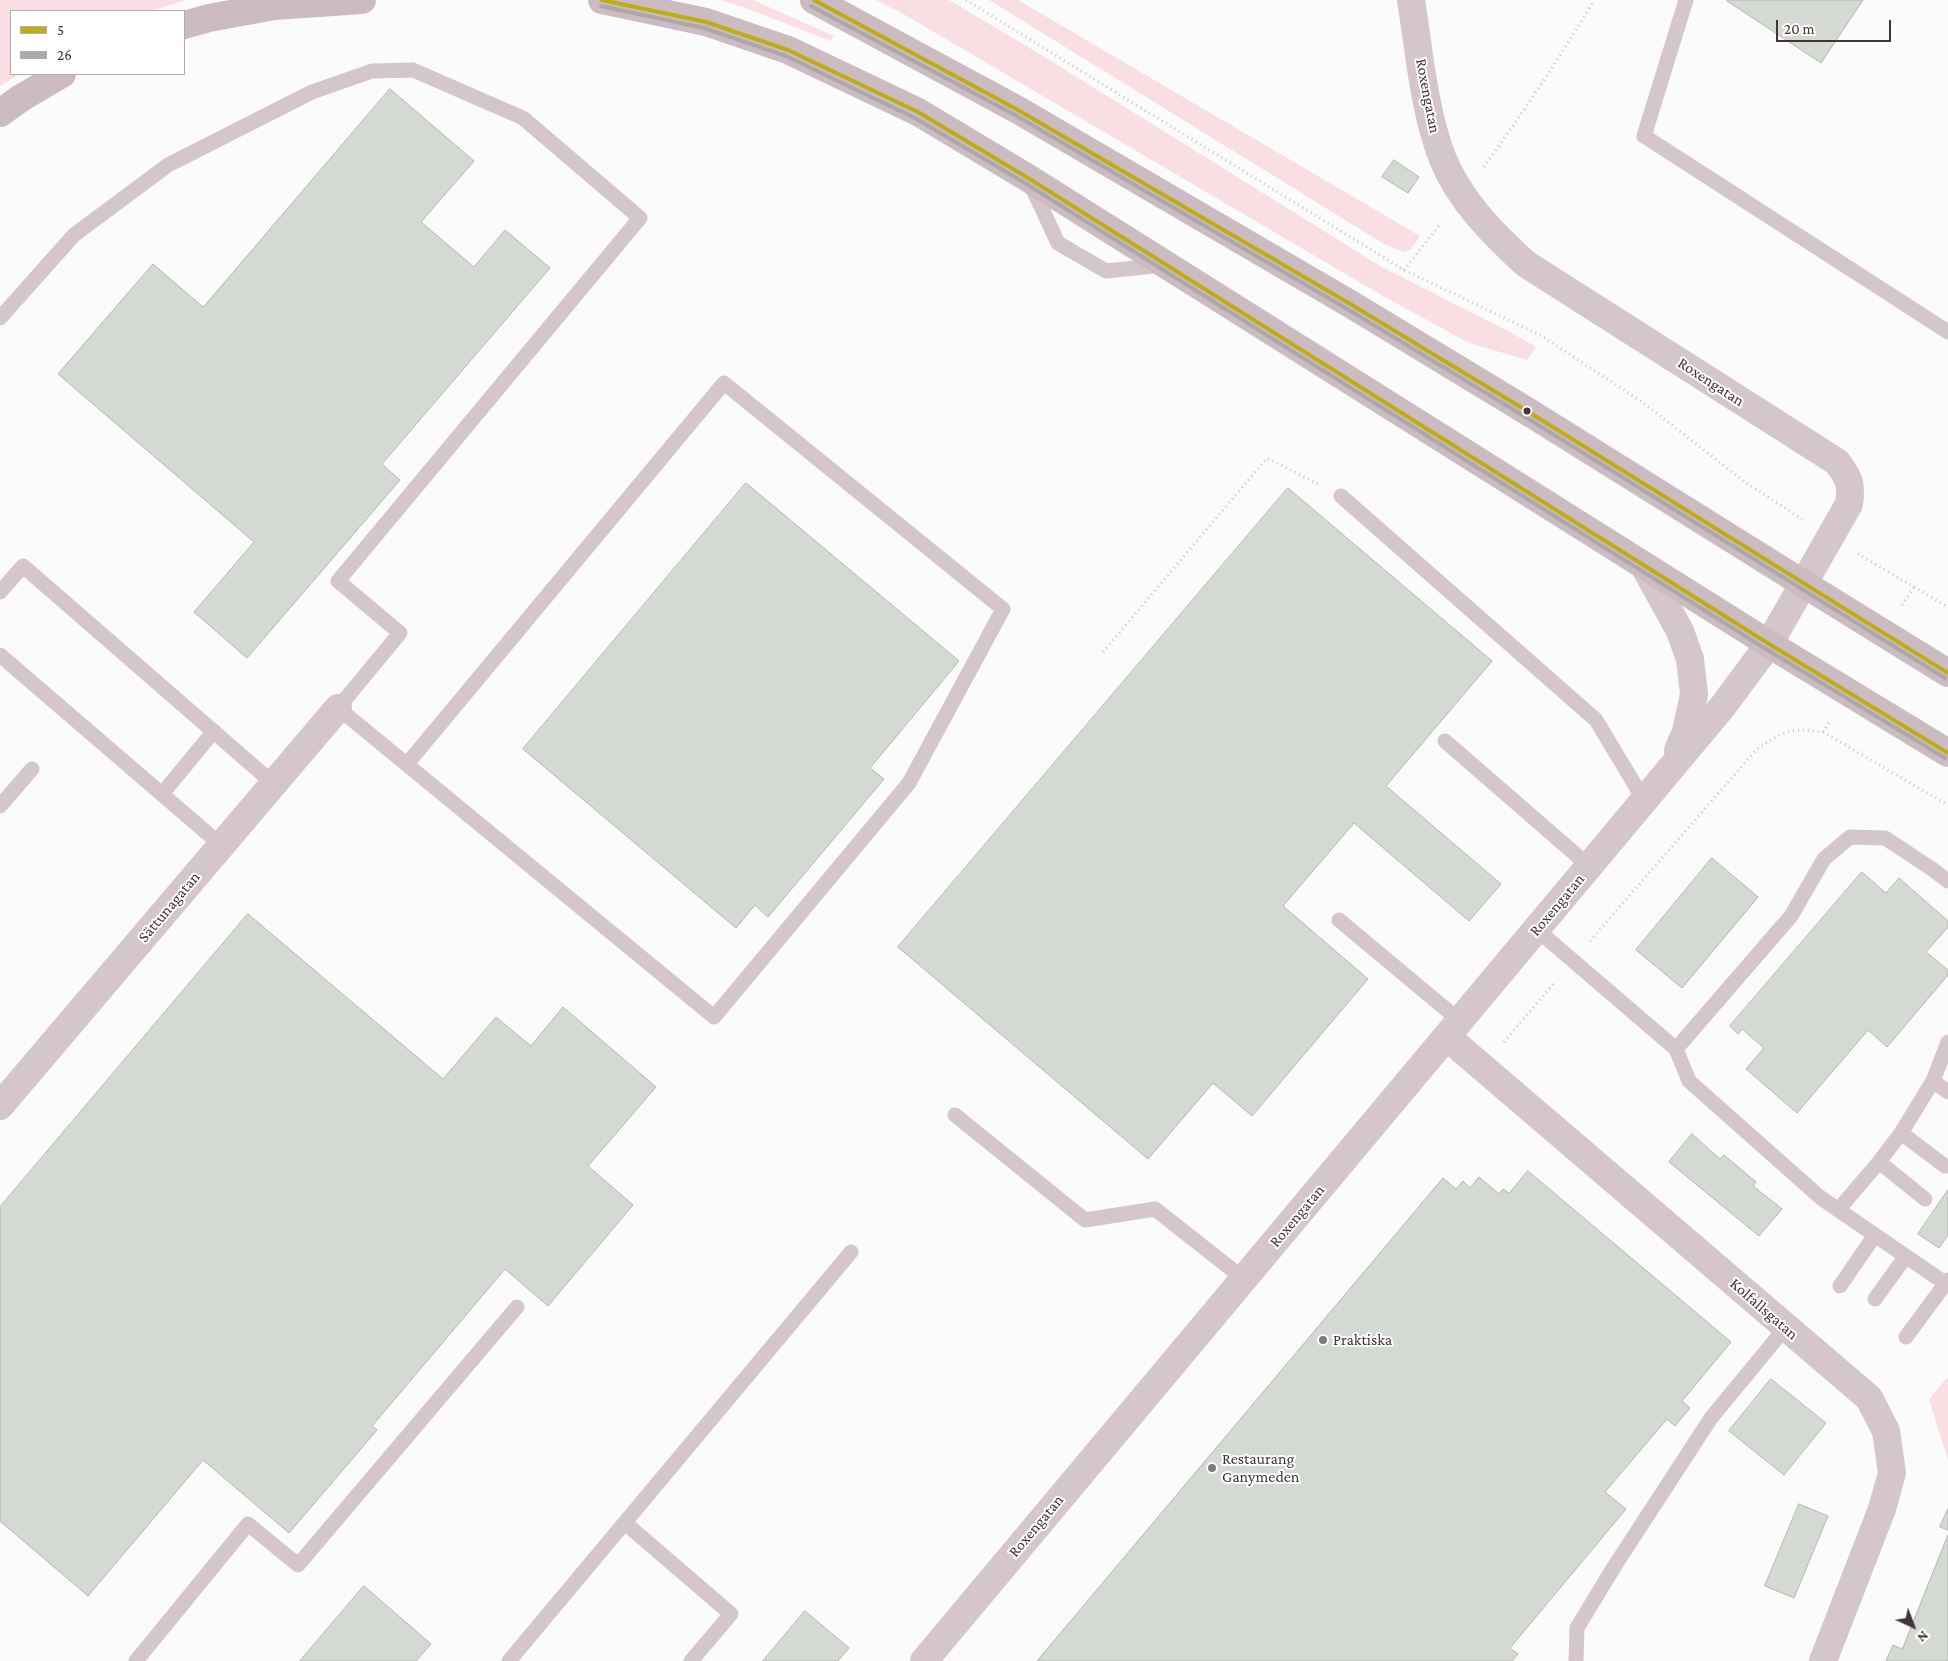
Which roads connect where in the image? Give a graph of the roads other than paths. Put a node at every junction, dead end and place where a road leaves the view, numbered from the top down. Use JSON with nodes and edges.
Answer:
{"nodes":[{"id":1,"x":362,"y":0,"type":"edge"},
{"id":2,"x":602,"y":0,"type":"edge"},
{"id":3,"x":814,"y":0,"type":"edge"},
{"id":4,"x":1412,"y":0,"type":"edge"},
{"id":5,"x":1686,"y":0,"type":"edge"},
{"id":6,"x":185,"y":25,"type":"edge"},
{"id":7,"x":60,"y":75,"type":"edge"},
{"id":8,"x":0,"y":113,"type":"edge"},
{"id":9,"x":1028,"y":178,"type":"junction"},
{"id":10,"x":1166,"y":265,"type":"junction"},
{"id":11,"x":0,"y":318,"type":"edge"},
{"id":12,"x":1948,"y":332,"type":"edge"},
{"id":13,"x":1341,"y":496,"type":"road end"},
{"id":14,"x":1644,"y":566,"type":"junction"},
{"id":15,"x":1804,"y":584,"type":"junction"},
{"id":16,"x":0,"y":592,"type":"edge"},
{"id":17,"x":1768,"y":644,"type":"junction"},
{"id":18,"x":0,"y":655,"type":"edge"},
{"id":19,"x":1948,"y":672,"type":"edge"},
{"id":20,"x":338,"y":708,"type":"junction"},
{"id":21,"x":214,"y":731,"type":"junction"},
{"id":22,"x":1445,"y":741,"type":"dead end"},
{"id":23,"x":1948,"y":753,"type":"edge"},
{"id":24,"x":406,"y":764,"type":"junction"},
{"id":25,"x":32,"y":769,"type":"dead end"},
{"id":26,"x":1669,"y":770,"type":"junction"},
{"id":27,"x":274,"y":784,"type":"junction"},
{"id":28,"x":162,"y":794,"type":"junction"},
{"id":29,"x":1644,"y":800,"type":"junction"},
{"id":30,"x":0,"y":806,"type":"edge"},
{"id":31,"x":221,"y":845,"type":"junction"},
{"id":32,"x":1589,"y":866,"type":"junction"},
{"id":33,"x":1948,"y":881,"type":"edge"},
{"id":34,"x":1339,"y":920,"type":"dead end"},
{"id":35,"x":1536,"y":929,"type":"junction"},
{"id":36,"x":1454,"y":1029,"type":"junction"},
{"id":37,"x":1948,"y":1042,"type":"edge"},
{"id":38,"x":1676,"y":1049,"type":"junction"},
{"id":39,"x":1933,"y":1081,"type":"junction"},
{"id":40,"x":4,"y":1092,"type":"edge"},
{"id":41,"x":1948,"y":1092,"type":"edge"},
{"id":42,"x":955,"y":1115,"type":"dead end"},
{"id":43,"x":1901,"y":1133,"type":"junction"},
{"id":44,"x":1879,"y":1162,"type":"junction"},
{"id":45,"x":1945,"y":1166,"type":"dead end"},
{"id":46,"x":1925,"y":1199,"type":"dead end"},
{"id":47,"x":1838,"y":1210,"type":"junction"},
{"id":48,"x":1876,"y":1235,"type":"junction"},
{"id":49,"x":851,"y":1252,"type":"dead end"},
{"id":50,"x":1906,"y":1256,"type":"junction"},
{"id":51,"x":1244,"y":1279,"type":"junction"},
{"id":52,"x":1947,"y":1282,"type":"edge"},
{"id":53,"x":1840,"y":1286,"type":"dead end"},
{"id":54,"x":1874,"y":1299,"type":"dead end"},
{"id":55,"x":517,"y":1307,"type":"dead end"},
{"id":56,"x":1786,"y":1327,"type":"junction"},
{"id":57,"x":1906,"y":1337,"type":"dead end"},
{"id":58,"x":625,"y":1523,"type":"junction"},
{"id":59,"x":136,"y":1661,"type":"edge"},
{"id":60,"x":509,"y":1661,"type":"edge"},
{"id":61,"x":691,"y":1661,"type":"edge"},
{"id":62,"x":924,"y":1661,"type":"edge"},
{"id":63,"x":1576,"y":1661,"type":"edge"},
{"id":64,"x":1823,"y":1661,"type":"edge"}],
"edges":[{"from":1,"to":6,"type":"main road"},
{"from":2,"to":9,"type":"main road"},
{"from":3,"to":15,"type":"main road"},
{"from":4,"to":15,"type":"street","name":"Roxengatan"},
{"from":5,"to":12,"type":"lane"},
{"from":7,"to":8,"type":"main road"},
{"from":9,"to":10,"type":"main road"},
{"from":9,"to":10,"type":"lane"},
{"from":10,"to":14,"type":"main road"},
{"from":11,"to":20,"type":"lane"},
{"from":13,"to":29,"type":"lane"},
{"from":14,"to":17,"type":"main road"},
{"from":14,"to":26,"type":"street","name":"Roxengatan"},
{"from":15,"to":17,"type":"street","name":"Roxengatan"},
{"from":15,"to":19,"type":"main road"},
{"from":16,"to":21,"type":"lane"},
{"from":17,"to":23,"type":"main road"},
{"from":17,"to":26,"type":"street","name":"Roxengatan"},
{"from":18,"to":28,"type":"lane"},
{"from":20,"to":24,"type":"lane"},
{"from":20,"to":27,"type":"street","name":"Sättunagatan"},
{"from":21,"to":27,"type":"lane"},
{"from":21,"to":28,"type":"lane"},
{"from":22,"to":32,"type":"lane"},
{"from":24,"to":24,"type":"lane"},
{"from":25,"to":30,"type":"lane"},
{"from":26,"to":29,"type":"street","name":"Roxengatan"},
{"from":27,"to":31,"type":"street","name":"Sättunagatan"},
{"from":28,"to":31,"type":"lane"},
{"from":29,"to":32,"type":"street","name":"Roxengatan"},
{"from":31,"to":40,"type":"street","name":"Sättunagatan"},
{"from":32,"to":35,"type":"street","name":"Roxengatan"},
{"from":33,"to":38,"type":"lane"},
{"from":34,"to":36,"type":"lane"},
{"from":35,"to":36,"type":"street","name":"Roxengatan"},
{"from":35,"to":38,"type":"lane"},
{"from":36,"to":51,"type":"street","name":"Roxengatan"},
{"from":36,"to":56,"type":"street","name":"Kolfallsgatan"},
{"from":37,"to":39,"type":"lane"},
{"from":38,"to":47,"type":"lane"},
{"from":39,"to":41,"type":"lane"},
{"from":39,"to":43,"type":"lane"},
{"from":42,"to":51,"type":"lane"},
{"from":43,"to":44,"type":"lane"},
{"from":43,"to":45,"type":"lane"},
{"from":44,"to":46,"type":"lane"},
{"from":44,"to":47,"type":"lane"},
{"from":47,"to":48,"type":"lane"},
{"from":48,"to":50,"type":"lane"},
{"from":48,"to":53,"type":"lane"},
{"from":49,"to":58,"type":"lane"},
{"from":50,"to":52,"type":"lane"},
{"from":50,"to":54,"type":"lane"},
{"from":51,"to":62,"type":"street","name":"Roxengatan"},
{"from":52,"to":57,"type":"lane"},
{"from":55,"to":59,"type":"lane"},
{"from":56,"to":63,"type":"lane"},
{"from":56,"to":64,"type":"street","name":"Kolfallsgatan"},
{"from":58,"to":60,"type":"lane"},
{"from":58,"to":61,"type":"lane"}]}
